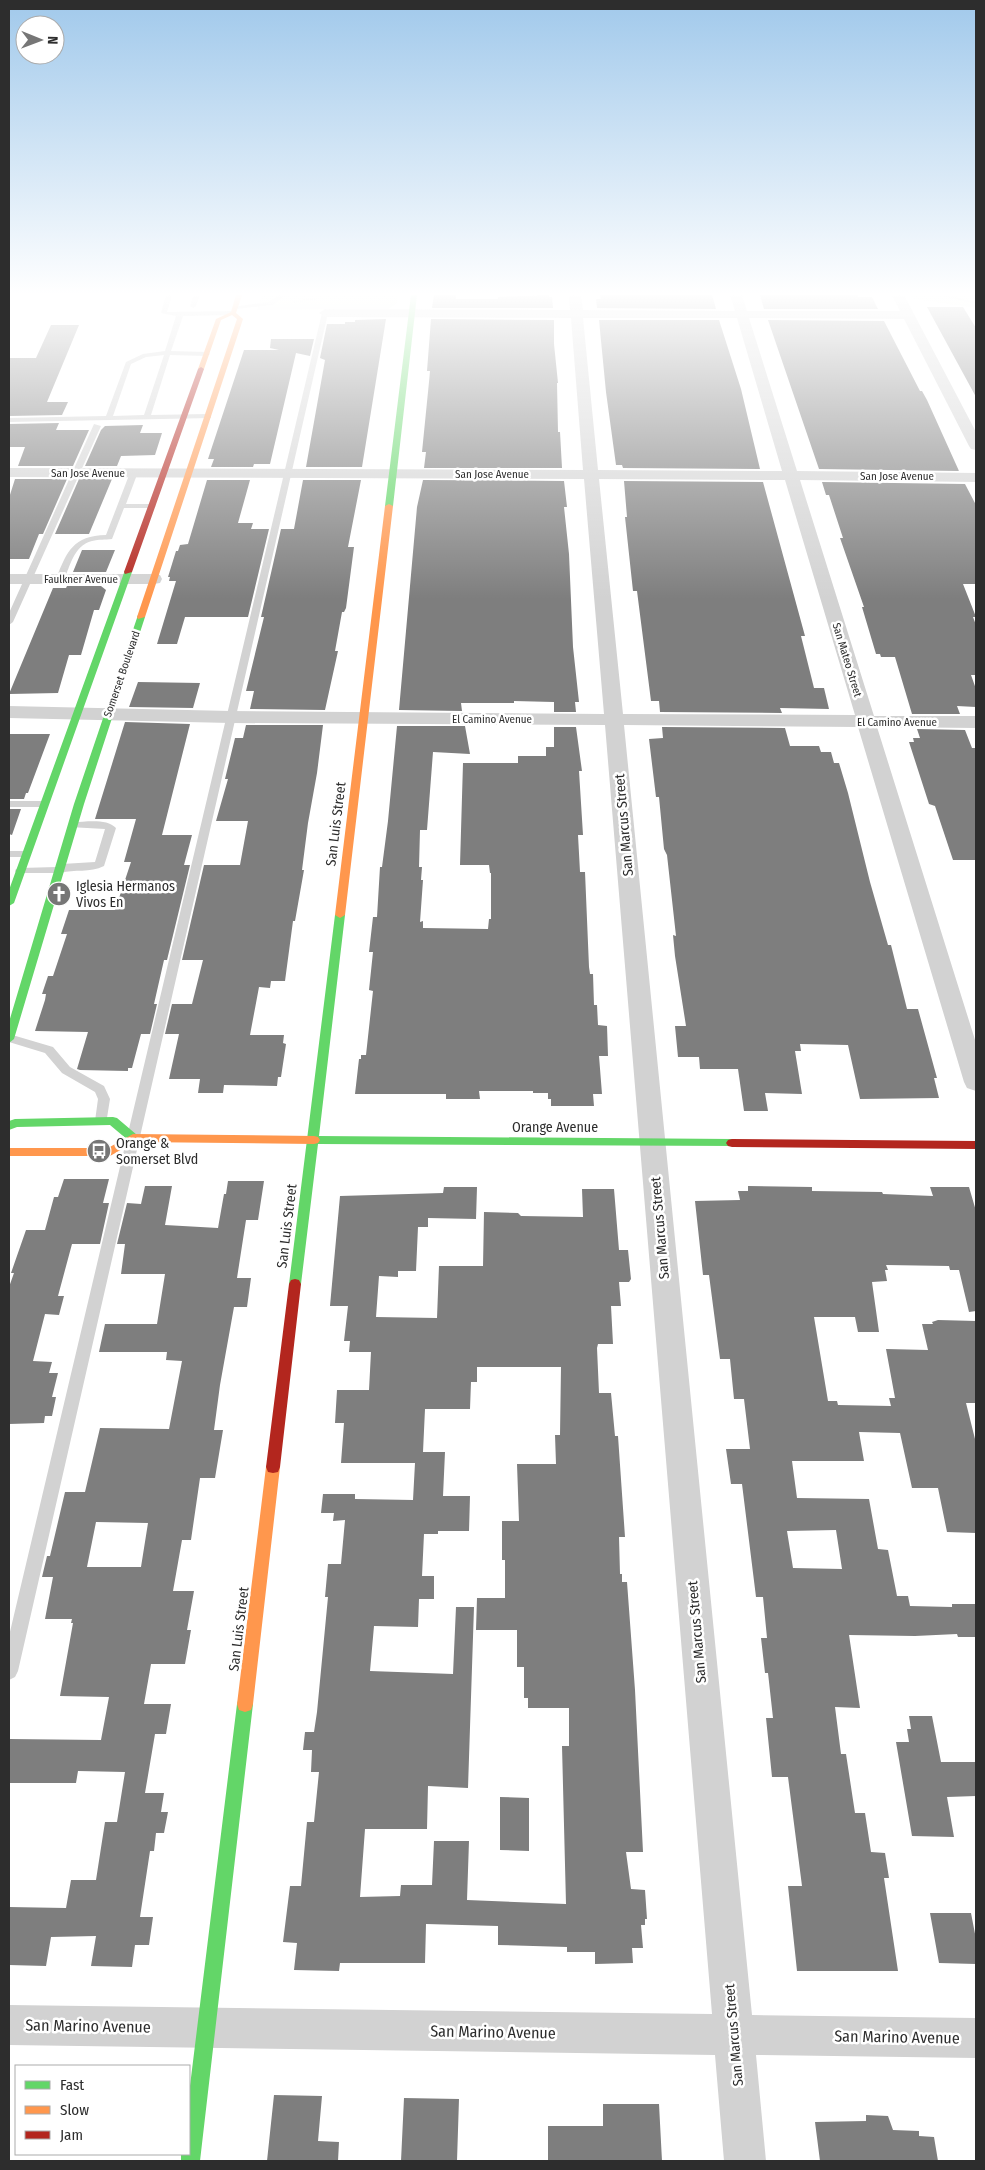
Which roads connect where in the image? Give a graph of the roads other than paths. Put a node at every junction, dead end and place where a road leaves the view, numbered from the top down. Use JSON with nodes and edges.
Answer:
{"nodes":[{"id":1,"x":117,"y":396,"type":"edge"},
{"id":2,"x":153,"y":396,"type":"edge"},
{"id":3,"x":192,"y":396,"type":"edge"},
{"id":4,"x":215,"y":396,"type":"edge"},
{"id":5,"x":306,"y":396,"type":"edge"},
{"id":6,"x":402,"y":396,"type":"edge"},
{"id":7,"x":585,"y":396,"type":"edge"},
{"id":8,"x":767,"y":396,"type":"edge"},
{"id":9,"x":950,"y":396,"type":"edge"},
{"id":10,"x":185,"y":416,"type":"junction"},
{"id":11,"x":208,"y":416,"type":"junction"},
{"id":12,"x":109,"y":418,"type":"junction"},
{"id":13,"x":147,"y":418,"type":"junction"},
{"id":14,"x":9,"y":420,"type":"edge"},
{"id":15,"x":97,"y":426,"type":"dead end"},
{"id":16,"x":976,"y":446,"type":"edge"},
{"id":17,"x":77,"y":472,"type":"junction"},
{"id":18,"x":134,"y":472,"type":"junction"},
{"id":19,"x":165,"y":472,"type":"junction"},
{"id":20,"x":189,"y":472,"type":"junction"},
{"id":21,"x":288,"y":473,"type":"junction"},
{"id":22,"x":9,"y":474,"type":"edge"},
{"id":23,"x":393,"y":474,"type":"junction"},
{"id":24,"x":592,"y":475,"type":"junction"},
{"id":25,"x":792,"y":476,"type":"junction"},
{"id":26,"x":976,"y":477,"type":"edge"},
{"id":27,"x":121,"y":506,"type":"junction"},
{"id":28,"x":152,"y":506,"type":"junction"},
{"id":29,"x":60,"y":578,"type":"junction"},
{"id":30,"x":9,"y":579,"type":"edge"},
{"id":31,"x":29,"y":579,"type":"junction"},
{"id":32,"x":125,"y":579,"type":"junction"},
{"id":33,"x":154,"y":579,"type":"junction"},
{"id":34,"x":9,"y":622,"type":"edge"},
{"id":35,"x":9,"y":712,"type":"edge"},
{"id":36,"x":77,"y":715,"type":"junction"},
{"id":37,"x":108,"y":715,"type":"junction"},
{"id":38,"x":231,"y":717,"type":"junction"},
{"id":39,"x":364,"y":718,"type":"junction"},
{"id":40,"x":614,"y":720,"type":"junction"},
{"id":41,"x":866,"y":721,"type":"junction"},
{"id":42,"x":976,"y":722,"type":"edge"},
{"id":43,"x":9,"y":804,"type":"edge"},
{"id":44,"x":43,"y":804,"type":"junction"},
{"id":45,"x":73,"y":825,"type":"junction"},
{"id":46,"x":9,"y":854,"type":"edge"},
{"id":47,"x":26,"y":854,"type":"junction"},
{"id":48,"x":61,"y":868,"type":"junction"},
{"id":49,"x":20,"y":870,"type":"junction"},
{"id":50,"x":12,"y":884,"type":"edge"},
{"id":51,"x":9,"y":904,"type":"edge"},
{"id":52,"x":9,"y":1039,"type":"edge"},
{"id":53,"x":976,"y":1082,"type":"edge"},
{"id":54,"x":101,"y":1121,"type":"junction"},
{"id":55,"x":9,"y":1126,"type":"edge"},
{"id":56,"x":133,"y":1138,"type":"junction"},
{"id":57,"x":313,"y":1140,"type":"junction"},
{"id":58,"x":652,"y":1142,"type":"junction"},
{"id":59,"x":976,"y":1146,"type":"edge"},
{"id":60,"x":9,"y":1152,"type":"edge"},
{"id":61,"x":9,"y":1671,"type":"edge"},
{"id":62,"x":9,"y":2025,"type":"edge"},
{"id":63,"x":206,"y":2028,"type":"junction"},
{"id":64,"x":734,"y":2035,"type":"junction"},
{"id":65,"x":976,"y":2038,"type":"edge"},
{"id":66,"x":190,"y":2161,"type":"edge"},
{"id":67,"x":745,"y":2161,"type":"edge"}],
"edges":[{"from":1,"to":12,"type":"lane"},
{"from":2,"to":13,"type":"lane"},
{"from":3,"to":10,"type":"street","name":"Somerset Boulevard"},
{"from":4,"to":11,"type":"street","name":"Somerset Boulevard"},
{"from":5,"to":21,"type":"lane"},
{"from":6,"to":23,"type":"street","name":"San Luis Street"},
{"from":7,"to":24,"type":"street","name":"San Marcus Street"},
{"from":8,"to":25,"type":"street","name":"San Mateo Street"},
{"from":9,"to":16,"type":"street"},
{"from":10,"to":11,"type":"lane"},
{"from":10,"to":13,"type":"lane"},
{"from":10,"to":19,"type":"street","name":"Somerset Boulevard"},
{"from":11,"to":20,"type":"street","name":"Somerset Boulevard"},
{"from":12,"to":13,"type":"lane"},
{"from":12,"to":14,"type":"lane"},
{"from":15,"to":17,"type":"lane"},
{"from":17,"to":18,"type":"street","name":"San Jose Avenue"},
{"from":17,"to":22,"type":"street","name":"San Jose Avenue"},
{"from":17,"to":31,"type":"lane"},
{"from":18,"to":19,"type":"street","name":"San Jose Avenue"},
{"from":18,"to":27,"type":"lane"},
{"from":19,"to":20,"type":"street","name":"San Jose Avenue"},
{"from":19,"to":28,"type":"street","name":"Somerset Boulevard"},
{"from":20,"to":21,"type":"street","name":"San Jose Avenue"},
{"from":20,"to":33,"type":"street","name":"Somerset Boulevard"},
{"from":21,"to":23,"type":"street","name":"San Jose Avenue"},
{"from":21,"to":38,"type":"lane"},
{"from":23,"to":24,"type":"street","name":"San Jose Avenue"},
{"from":23,"to":39,"type":"street","name":"San Luis Street"},
{"from":24,"to":25,"type":"street","name":"San Jose Avenue"},
{"from":24,"to":40,"type":"street","name":"San Marcus Street"},
{"from":25,"to":26,"type":"street","name":"San Jose Avenue"},
{"from":25,"to":41,"type":"street","name":"San Mateo Street"},
{"from":27,"to":28,"type":"lane"},
{"from":27,"to":29,"type":"lane"},
{"from":28,"to":32,"type":"street","name":"Somerset Boulevard"},
{"from":29,"to":31,"type":"street","name":"Faulkner Avenue"},
{"from":29,"to":32,"type":"street","name":"Faulkner Avenue"},
{"from":30,"to":31,"type":"street","name":"Faulkner Avenue"},
{"from":31,"to":34,"type":"lane"},
{"from":32,"to":33,"type":"street","name":"Faulkner Avenue"},
{"from":32,"to":36,"type":"street","name":"Somerset Boulevard"},
{"from":33,"to":37,"type":"street","name":"Somerset Boulevard"},
{"from":35,"to":36,"type":"street","name":"El Camino Avenue"},
{"from":36,"to":37,"type":"street","name":"El Camino Avenue"},
{"from":36,"to":44,"type":"street","name":"Somerset Boulevard"},
{"from":37,"to":38,"type":"street","name":"El Camino Avenue"},
{"from":37,"to":45,"type":"street","name":"Somerset Boulevard"},
{"from":38,"to":39,"type":"street","name":"El Camino Avenue"},
{"from":38,"to":56,"type":"lane"},
{"from":39,"to":40,"type":"street","name":"El Camino Avenue"},
{"from":39,"to":57,"type":"street","name":"San Luis Street"},
{"from":40,"to":41,"type":"street","name":"El Camino Avenue"},
{"from":40,"to":58,"type":"street","name":"San Marcus Street"},
{"from":41,"to":42,"type":"street","name":"El Camino Avenue"},
{"from":41,"to":53,"type":"street","name":"San Mateo Street"},
{"from":43,"to":44,"type":"lane"},
{"from":44,"to":47,"type":"street","name":"Somerset Boulevard"},
{"from":45,"to":48,"type":"street","name":"Somerset Boulevard"},
{"from":45,"to":48,"type":"lane"},
{"from":46,"to":47,"type":"lane"},
{"from":47,"to":49,"type":"street","name":"Somerset Boulevard"},
{"from":48,"to":49,"type":"lane"},
{"from":48,"to":52,"type":"street","name":"Somerset Boulevard"},
{"from":49,"to":50,"type":"street","name":"Somerset Boulevard"},
{"from":50,"to":51,"type":"street","name":"Somerset Boulevard"},
{"from":52,"to":54,"type":"lane"},
{"from":54,"to":55,"type":"street"},
{"from":54,"to":56,"type":"street"},
{"from":56,"to":57,"type":"street","name":"Orange Avenue"},
{"from":56,"to":60,"type":"street"},
{"from":56,"to":61,"type":"lane"},
{"from":57,"to":58,"type":"street","name":"Orange Avenue"},
{"from":57,"to":63,"type":"street","name":"San Luis Street"},
{"from":58,"to":59,"type":"street","name":"Orange Avenue"},
{"from":58,"to":64,"type":"street","name":"San Marcus Street"},
{"from":62,"to":63,"type":"street","name":"San Marino Avenue"},
{"from":63,"to":64,"type":"street","name":"San Marino Avenue"},
{"from":63,"to":66,"type":"street","name":"San Luis Street"},
{"from":64,"to":65,"type":"street","name":"San Marino Avenue"},
{"from":64,"to":67,"type":"street","name":"San Marcus Street"}]}
